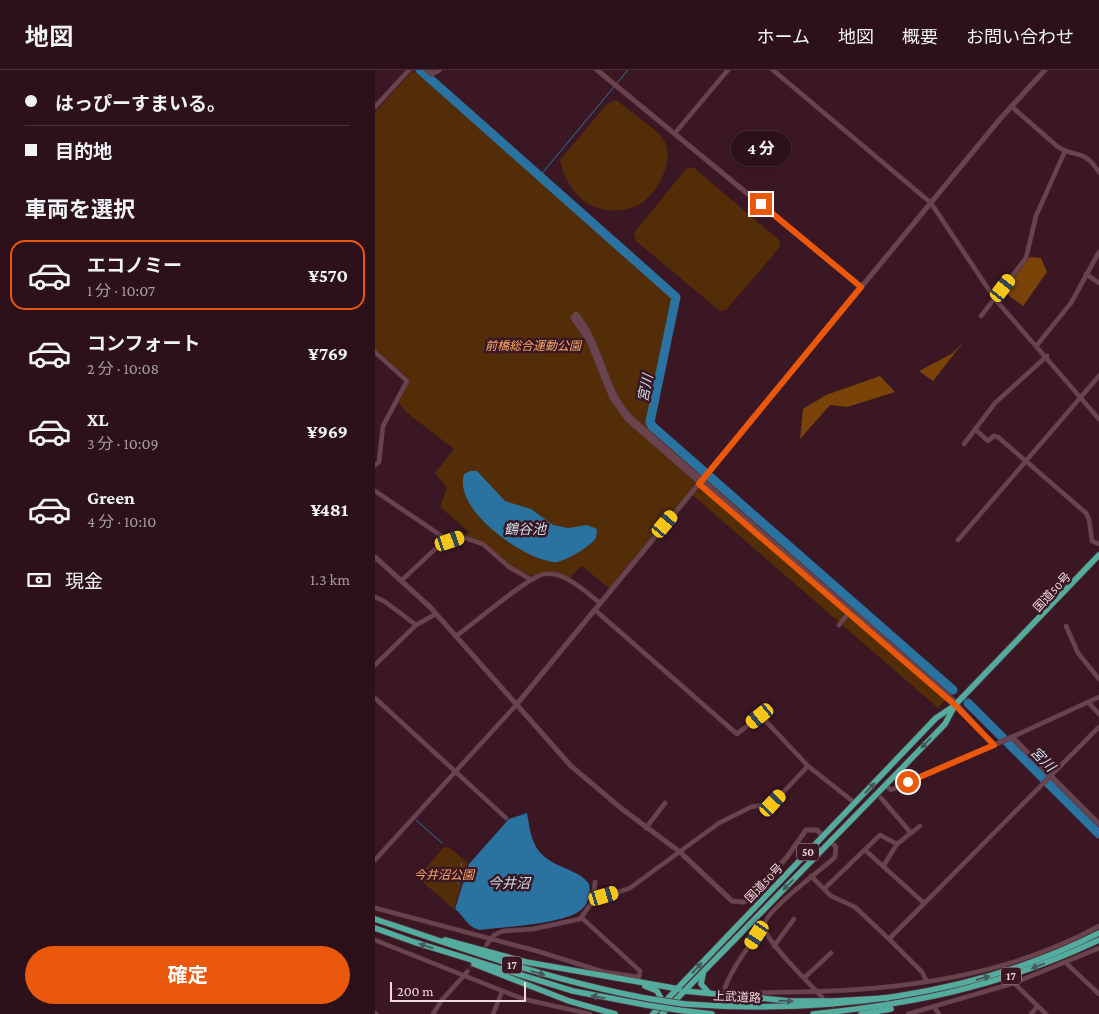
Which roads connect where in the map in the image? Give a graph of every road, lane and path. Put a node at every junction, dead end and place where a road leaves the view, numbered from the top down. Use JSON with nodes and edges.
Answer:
{"nodes":[{"id":1,"x":409,"y":70,"type":"edge"},
{"id":2,"x":427,"y":70,"type":"edge"},
{"id":3,"x":439,"y":70,"type":"edge"},
{"id":4,"x":597,"y":70,"type":"edge"},
{"id":5,"x":728,"y":70,"type":"edge"},
{"id":6,"x":773,"y":70,"type":"edge"},
{"id":7,"x":1045,"y":70,"type":"edge"},
{"id":8,"x":1011,"y":106,"type":"junction"},
{"id":9,"x":375,"y":107,"type":"edge"},
{"id":10,"x":675,"y":133,"type":"junction"},
{"id":11,"x":1065,"y":151,"type":"junction"},
{"id":12,"x":1099,"y":172,"type":"edge"},
{"id":13,"x":931,"y":203,"type":"junction"},
{"id":14,"x":1099,"y":252,"type":"edge"},
{"id":15,"x":1086,"y":274,"type":"junction"},
{"id":16,"x":1099,"y":283,"type":"edge"},
{"id":17,"x":861,"y":287,"type":"junction"},
{"id":18,"x":995,"y":299,"type":"junction"},
{"id":19,"x":981,"y":316,"type":"dead end"},
{"id":20,"x":1037,"y":345,"type":"junction"},
{"id":21,"x":375,"y":352,"type":"edge"},
{"id":22,"x":1047,"y":356,"type":"junction"},
{"id":23,"x":1099,"y":376,"type":"edge"},
{"id":24,"x":1082,"y":398,"type":"junction"},
{"id":25,"x":1099,"y":418,"type":"edge"},
{"id":26,"x":975,"y":430,"type":"junction"},
{"id":27,"x":964,"y":444,"type":"dead end"},
{"id":28,"x":375,"y":446,"type":"edge"},
{"id":29,"x":381,"y":447,"type":"junction"},
{"id":30,"x":1027,"y":462,"type":"junction"},
{"id":31,"x":375,"y":465,"type":"edge"},
{"id":32,"x":702,"y":480,"type":"junction"},
{"id":33,"x":375,"y":491,"type":"edge"},
{"id":34,"x":446,"y":540,"type":"junction"},
{"id":35,"x":958,"y":540,"type":"dead end"},
{"id":36,"x":1099,"y":544,"type":"edge"},
{"id":37,"x":1099,"y":556,"type":"edge"},
{"id":38,"x":375,"y":557,"type":"edge"},
{"id":39,"x":530,"y":579,"type":"junction"},
{"id":40,"x":402,"y":580,"type":"junction"},
{"id":41,"x":375,"y":597,"type":"edge"},
{"id":42,"x":600,"y":603,"type":"junction"},
{"id":43,"x":595,"y":610,"type":"junction"},
{"id":44,"x":850,"y":612,"type":"junction"},
{"id":45,"x":436,"y":614,"type":"junction"},
{"id":46,"x":416,"y":625,"type":"junction"},
{"id":47,"x":839,"y":625,"type":"dead end"},
{"id":48,"x":1066,"y":626,"type":"dead end"},
{"id":49,"x":456,"y":636,"type":"junction"},
{"id":50,"x":375,"y":665,"type":"edge"},
{"id":51,"x":1099,"y":679,"type":"edge"},
{"id":52,"x":1099,"y":697,"type":"edge"},
{"id":53,"x":375,"y":698,"type":"edge"},
{"id":54,"x":1089,"y":703,"type":"junction"},
{"id":55,"x":517,"y":704,"type":"junction"},
{"id":56,"x":955,"y":705,"type":"junction"},
{"id":57,"x":1099,"y":714,"type":"edge"},
{"id":58,"x":1099,"y":727,"type":"edge"},
{"id":59,"x":1010,"y":738,"type":"junction"},
{"id":60,"x":996,"y":744,"type":"junction"},
{"id":61,"x":807,"y":766,"type":"junction"},
{"id":62,"x":456,"y":772,"type":"junction"},
{"id":63,"x":1050,"y":777,"type":"junction"},
{"id":64,"x":885,"y":785,"type":"junction"},
{"id":65,"x":881,"y":798,"type":"dead end"},
{"id":66,"x":855,"y":802,"type":"junction"},
{"id":67,"x":665,"y":803,"type":"dead end"},
{"id":68,"x":506,"y":818,"type":"dead end"},
{"id":69,"x":1099,"y":824,"type":"edge"},
{"id":70,"x":920,"y":826,"type":"dead end"},
{"id":71,"x":647,"y":828,"type":"junction"},
{"id":72,"x":911,"y":833,"type":"junction"},
{"id":73,"x":823,"y":836,"type":"junction"},
{"id":74,"x":831,"y":842,"type":"junction"},
{"id":75,"x":897,"y":844,"type":"junction"},
{"id":76,"x":865,"y":850,"type":"junction"},
{"id":77,"x":680,"y":852,"type":"junction"},
{"id":78,"x":375,"y":860,"type":"edge"},
{"id":79,"x":884,"y":866,"type":"junction"},
{"id":80,"x":811,"y":876,"type":"junction"},
{"id":81,"x":595,"y":882,"type":"dead end"},
{"id":82,"x":824,"y":889,"type":"junction"},
{"id":83,"x":593,"y":901,"type":"junction"},
{"id":84,"x":924,"y":903,"type":"junction"},
{"id":85,"x":375,"y":908,"type":"edge"},
{"id":86,"x":581,"y":918,"type":"junction"},
{"id":87,"x":375,"y":919,"type":"edge"},
{"id":88,"x":794,"y":919,"type":"dead end"},
{"id":89,"x":1099,"y":926,"type":"edge"},
{"id":90,"x":375,"y":928,"type":"edge"},
{"id":91,"x":764,"y":929,"type":"junction"},
{"id":92,"x":1099,"y":933,"type":"edge"},
{"id":93,"x":1091,"y":934,"type":"junction"},
{"id":94,"x":431,"y":937,"type":"junction"},
{"id":95,"x":491,"y":939,"type":"junction"},
{"id":96,"x":889,"y":939,"type":"junction"},
{"id":97,"x":375,"y":940,"type":"edge"},
{"id":98,"x":1099,"y":940,"type":"edge"},
{"id":99,"x":487,"y":944,"type":"tunnel mouth"},
{"id":100,"x":774,"y":946,"type":"junction"},
{"id":101,"x":1099,"y":948,"type":"edge"},
{"id":102,"x":831,"y":953,"type":"dead end"},
{"id":103,"x":451,"y":954,"type":"junction"},
{"id":104,"x":1066,"y":963,"type":"junction"},
{"id":105,"x":705,"y":970,"type":"junction"},
{"id":106,"x":467,"y":972,"type":"tunnel mouth"},
{"id":107,"x":610,"y":975,"type":"junction"},
{"id":108,"x":462,"y":976,"type":"junction"},
{"id":109,"x":804,"y":978,"type":"junction"},
{"id":110,"x":927,"y":980,"type":"junction"},
{"id":111,"x":631,"y":981,"type":"junction"},
{"id":112,"x":1014,"y":983,"type":"junction"},
{"id":113,"x":679,"y":989,"type":"junction"},
{"id":114,"x":686,"y":991,"type":"junction"},
{"id":115,"x":936,"y":991,"type":"junction"},
{"id":116,"x":502,"y":992,"type":"junction"},
{"id":117,"x":817,"y":992,"type":"junction"},
{"id":118,"x":709,"y":993,"type":"junction"},
{"id":119,"x":1099,"y":994,"type":"edge"},
{"id":120,"x":822,"y":997,"type":"dead end"},
{"id":121,"x":919,"y":1001,"type":"junction"},
{"id":122,"x":1037,"y":1007,"type":"junction"},
{"id":123,"x":934,"y":1008,"type":"junction"},
{"id":124,"x":666,"y":1009,"type":"edge"},
{"id":125,"x":567,"y":1012,"type":"edge"},
{"id":126,"x":653,"y":1013,"type":"edge"},
{"id":127,"x":433,"y":1014,"type":"edge"},
{"id":128,"x":493,"y":1014,"type":"edge"},
{"id":129,"x":590,"y":1014,"type":"edge"},
{"id":130,"x":613,"y":1014,"type":"edge"},
{"id":131,"x":712,"y":1014,"type":"edge"},
{"id":132,"x":813,"y":1014,"type":"edge"},
{"id":133,"x":861,"y":1014,"type":"edge"},
{"id":134,"x":908,"y":1014,"type":"edge"},
{"id":135,"x":939,"y":1014,"type":"edge"},
{"id":136,"x":1031,"y":1014,"type":"edge"},
{"id":137,"x":1046,"y":1014,"type":"edge"}],
"edges":[{"from":1,"to":9,"type":"street"},
{"from":2,"to":3,"type":"street"},
{"from":4,"to":10,"type":"street"},
{"from":5,"to":10,"type":"street"},
{"from":6,"to":13,"type":"street"},
{"from":7,"to":8,"type":"street"},
{"from":8,"to":11,"type":"street"},
{"from":8,"to":13,"type":"street"},
{"from":10,"to":17,"type":"street"},
{"from":11,"to":12,"type":"street"},
{"from":11,"to":18,"type":"street"},
{"from":13,"to":17,"type":"street"},
{"from":13,"to":18,"type":"street"},
{"from":14,"to":15,"type":"street"},
{"from":15,"to":16,"type":"street"},
{"from":15,"to":20,"type":"street"},
{"from":17,"to":32,"type":"street"},
{"from":18,"to":19,"type":"street"},
{"from":18,"to":20,"type":"street"},
{"from":20,"to":22,"type":"street"},
{"from":21,"to":29,"type":"street"},
{"from":22,"to":24,"type":"street"},
{"from":22,"to":26,"type":"street"},
{"from":23,"to":24,"type":"street"},
{"from":24,"to":25,"type":"street"},
{"from":24,"to":30,"type":"street"},
{"from":26,"to":27,"type":"street"},
{"from":26,"to":30,"type":"street"},
{"from":28,"to":29,"type":"street"},
{"from":29,"to":31,"type":"street"},
{"from":30,"to":35,"type":"street"},
{"from":30,"to":36,"type":"street"},
{"from":32,"to":32,"type":"street"},
{"from":32,"to":42,"type":"street"},
{"from":32,"to":44,"type":"street"},
{"from":33,"to":34,"type":"street"},
{"from":34,"to":39,"type":"street"},
{"from":34,"to":40,"type":"street"},
{"from":37,"to":56,"type":"highway","name":"国道50号","number":"50"},
{"from":38,"to":40,"type":"street"},
{"from":39,"to":42,"type":"street"},
{"from":39,"to":49,"type":"street"},
{"from":40,"to":45,"type":"street"},
{"from":41,"to":46,"type":"street"},
{"from":42,"to":43,"type":"street"},
{"from":43,"to":55,"type":"street"},
{"from":43,"to":61,"type":"street"},
{"from":44,"to":47,"type":"street"},
{"from":44,"to":56,"type":"street"},
{"from":45,"to":46,"type":"street"},
{"from":45,"to":49,"type":"street"},
{"from":46,"to":50,"type":"street"},
{"from":48,"to":51,"type":"street"},
{"from":49,"to":55,"type":"street"},
{"from":52,"to":54,"type":"street"},
{"from":53,"to":62,"type":"street"},
{"from":54,"to":57,"type":"street"},
{"from":54,"to":59,"type":"street"},
{"from":55,"to":62,"type":"street"},
{"from":55,"to":71,"type":"street"},
{"from":56,"to":60,"type":"street"},
{"from":56,"to":64,"type":"highway","name":"国道50号","number":"50","one_way":true},
{"from":66,"to":56,"type":"highway","name":"国道50号","number":"50","one_way":true},
{"from":58,"to":63,"type":"street"},
{"from":59,"to":60,"type":"street"},
{"from":59,"to":63,"type":"street"},
{"from":60,"to":64,"type":"street"},
{"from":61,"to":66,"type":"street"},
{"from":61,"to":77,"type":"street"},
{"from":62,"to":68,"type":"street"},
{"from":62,"to":78,"type":"street"},
{"from":63,"to":69,"type":"street"},
{"from":63,"to":84,"type":"street"},
{"from":64,"to":74,"type":"highway","name":"国道50号","number":"50"},
{"from":65,"to":72,"type":"street"},
{"from":66,"to":73,"type":"highway","name":"国道50号","number":"50"},
{"from":67,"to":71,"type":"street"},
{"from":70,"to":72,"type":"street"},
{"from":71,"to":77,"type":"street"},
{"from":72,"to":75,"type":"street"},
{"from":73,"to":77,"type":"street"},
{"from":113,"to":73,"type":"highway","name":"国道50号","number":"50","one_way":true},
{"from":74,"to":80,"type":"street"},
{"from":74,"to":105,"type":"highway","name":"国道50号","number":"50","one_way":true},
{"from":75,"to":76,"type":"street"},
{"from":75,"to":79,"type":"street"},
{"from":76,"to":79,"type":"street"},
{"from":76,"to":82,"type":"street"},
{"from":77,"to":83,"type":"street"},
{"from":79,"to":84,"type":"street"},
{"from":80,"to":82,"type":"street"},
{"from":80,"to":91,"type":"street"},
{"from":81,"to":83,"type":"street"},
{"from":82,"to":96,"type":"street"},
{"from":83,"to":86,"type":"street"},
{"from":84,"to":96,"type":"street"},
{"from":85,"to":95,"type":"street"},
{"from":86,"to":95,"type":"street"},
{"from":86,"to":107,"type":"street"},
{"from":87,"to":94,"type":"highway","name":"上武道路","number":"17"},
{"from":88,"to":100,"type":"street"},
{"from":89,"to":93,"type":"street"},
{"from":103,"to":90,"type":"highway","name":"上武道路","number":"17","one_way":true},
{"from":91,"to":100,"type":"street"},
{"from":91,"to":117,"type":"street"},
{"from":92,"to":93,"type":"highway","name":"上武道路","number":"17"},
{"from":93,"to":110,"type":"street"},
{"from":115,"to":93,"type":"highway","name":"上武道路","number":"17","one_way":true},
{"from":94,"to":107,"type":"highway","number":"17"},
{"from":94,"to":115,"type":"highway","name":"上武道路","number":"17","one_way":true,"bridge":true},
{"from":95,"to":99,"type":"street"},
{"from":95,"to":107,"type":"street"},
{"from":96,"to":110,"type":"street"},
{"from":97,"to":108,"type":"street"},
{"from":98,"to":121,"type":"highway","number":"17","one_way":true},
{"from":100,"to":109,"type":"street"},
{"from":101,"to":104,"type":"street"},
{"from":102,"to":109,"type":"street"},
{"from":103,"to":130,"type":"highway","number":"17"},
{"from":131,"to":103,"type":"highway","name":"上武道路","number":"17","one_way":true,"bridge":true},
{"from":104,"to":112,"type":"street"},
{"from":104,"to":119,"type":"street"},
{"from":105,"to":114,"type":"highway","name":"国道50号","number":"50"},
{"from":105,"to":118,"type":"highway"},
{"from":106,"to":108,"type":"street"},
{"from":107,"to":111,"type":"highway","number":"17"},
{"from":108,"to":116,"type":"street"},
{"from":108,"to":127,"type":"street"},
{"from":109,"to":117,"type":"street"},
{"from":110,"to":117,"type":"street"},
{"from":111,"to":113,"type":"highway","number":"17"},
{"from":111,"to":124,"type":"highway"},
{"from":112,"to":122,"type":"street"},
{"from":112,"to":123,"type":"street"},
{"from":113,"to":124,"type":"highway","name":"国道50号","number":"50"},
{"from":114,"to":118,"type":"highway","number":"17"},
{"from":114,"to":124,"type":"highway","name":"国道50号","number":"50"},
{"from":118,"to":115,"type":"highway","number":"17","one_way":true},
{"from":116,"to":125,"type":"street"},
{"from":116,"to":128,"type":"street"},
{"from":117,"to":120,"type":"street"},
{"from":121,"to":132,"type":"highway","number":"17"},
{"from":121,"to":133,"type":"highway","number":"17"},
{"from":122,"to":136,"type":"street"},
{"from":122,"to":137,"type":"street"},
{"from":123,"to":134,"type":"street"},
{"from":123,"to":135,"type":"street"},
{"from":124,"to":126,"type":"highway","name":"国道50号","number":"50"},
{"from":125,"to":129,"type":"street"}]}
